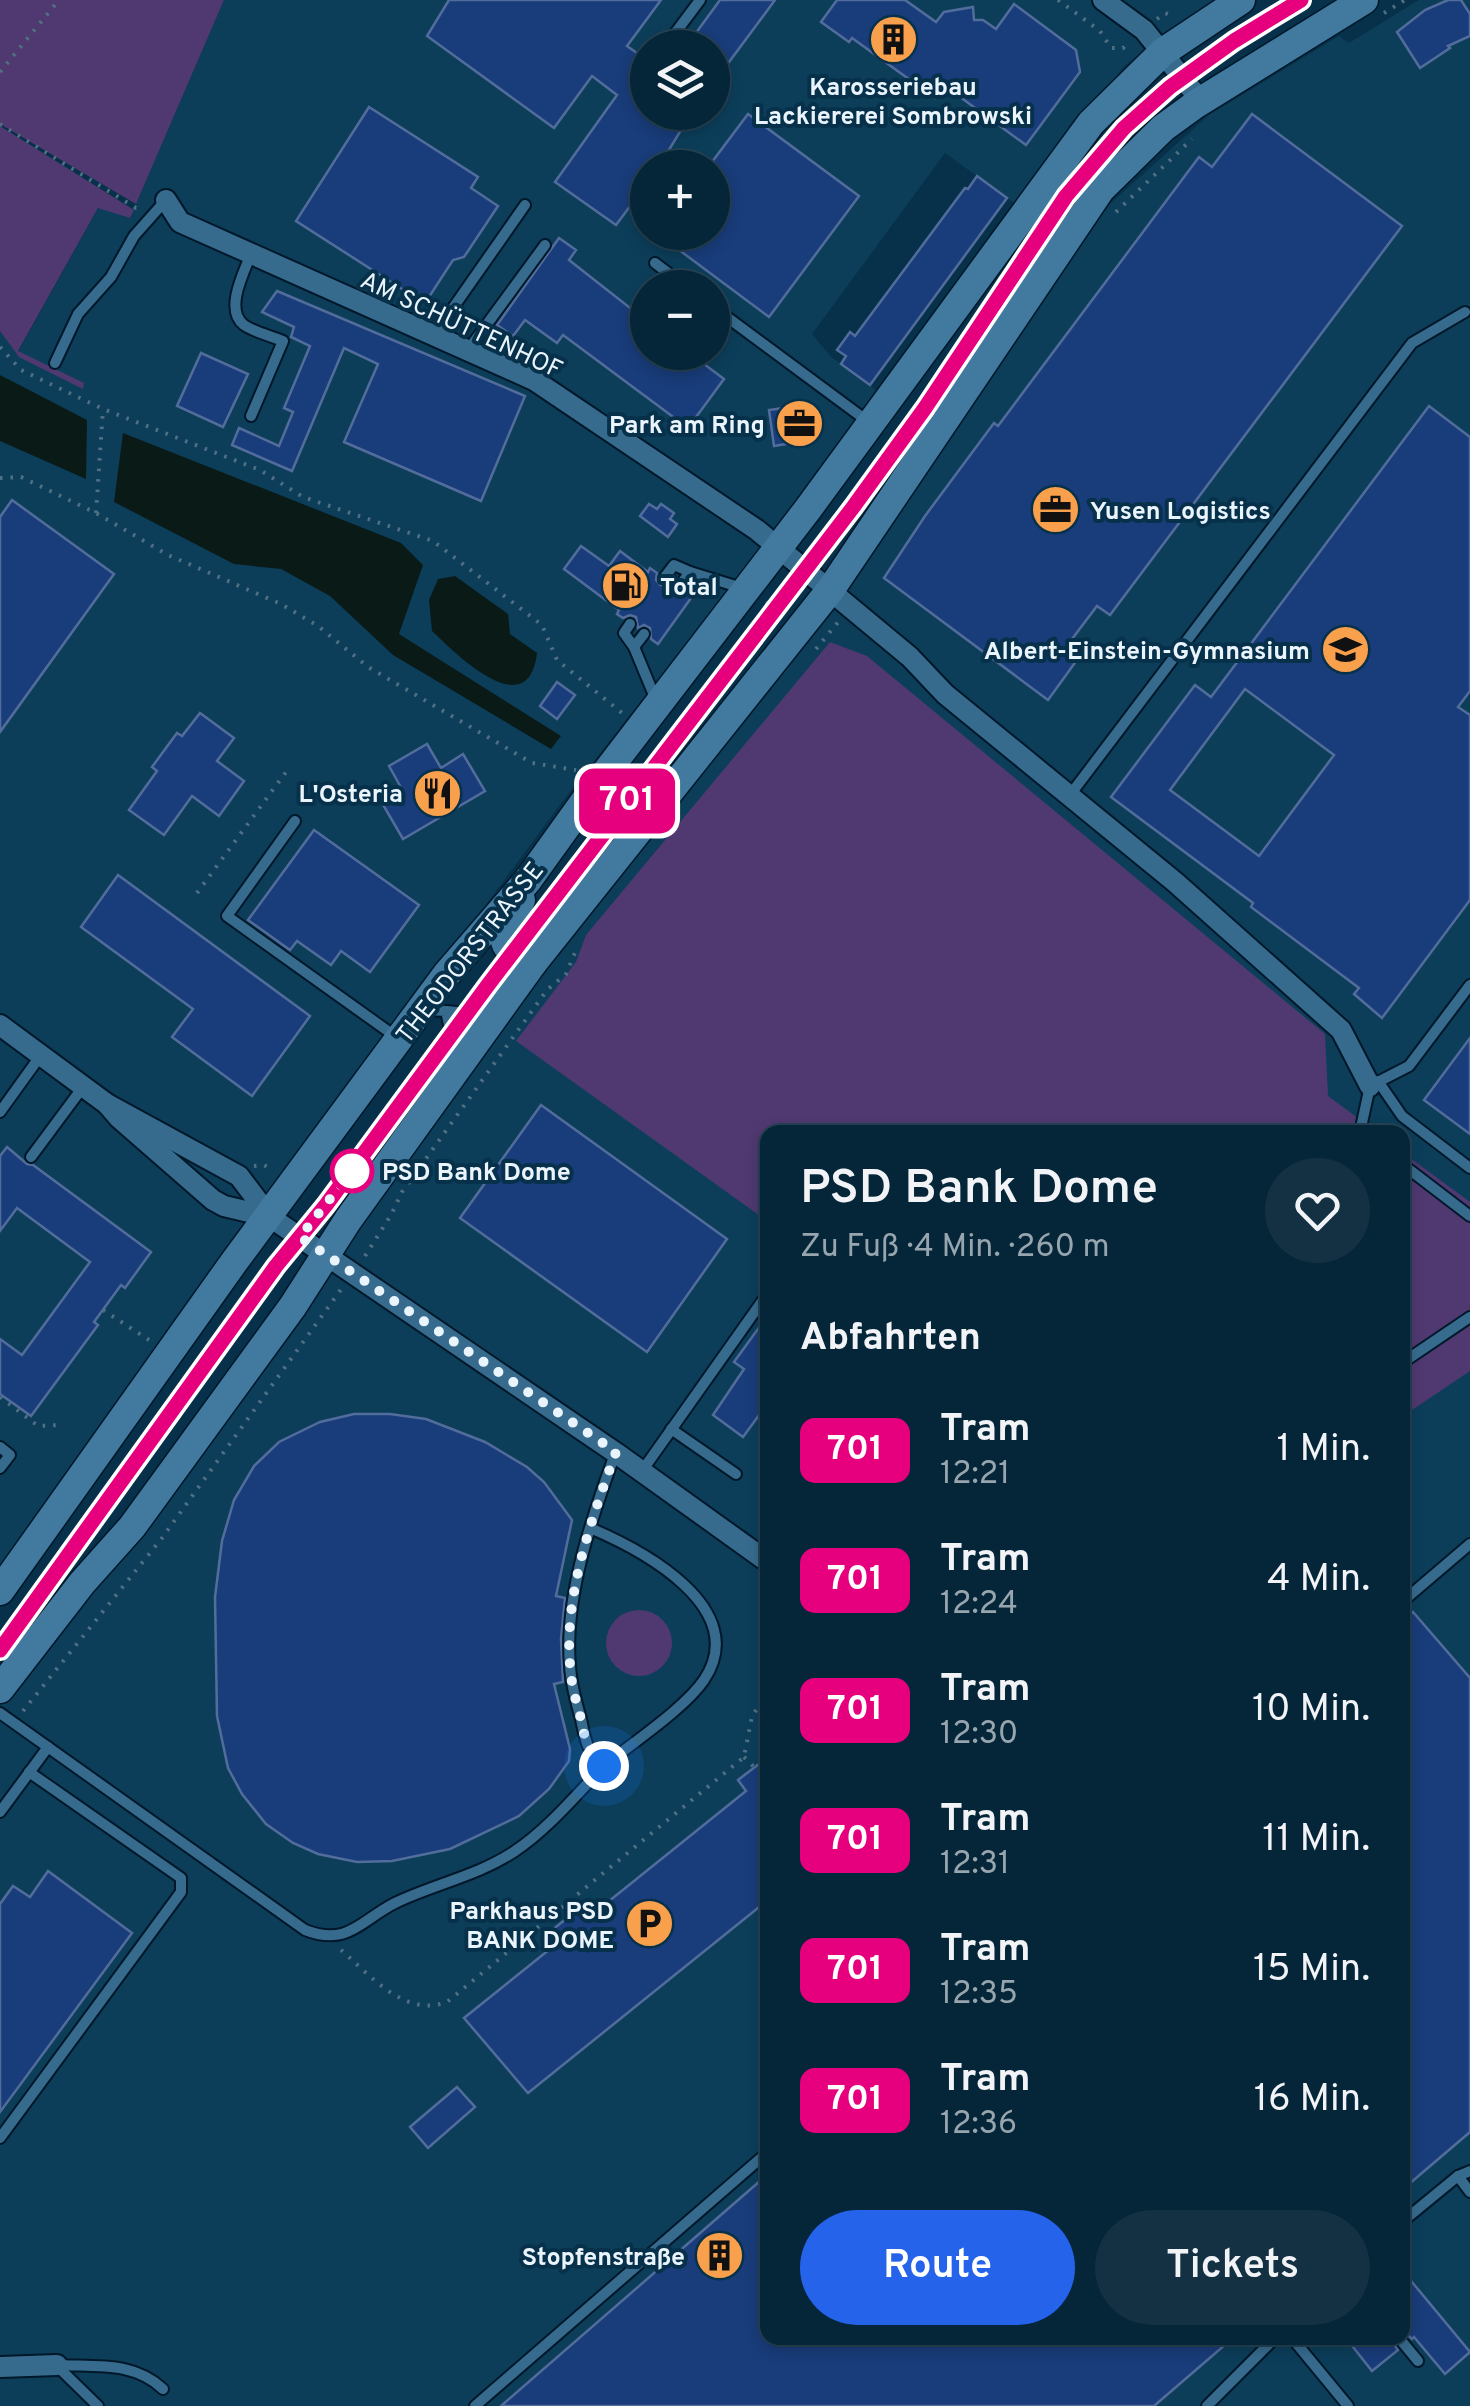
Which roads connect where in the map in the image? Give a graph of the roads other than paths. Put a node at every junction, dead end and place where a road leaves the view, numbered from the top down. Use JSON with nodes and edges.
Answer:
{"nodes":[{"id":1,"x":700,"y":0,"type":"edge"},
{"id":2,"x":1104,"y":0,"type":"edge"},
{"id":3,"x":1240,"y":0,"type":"edge"},
{"id":4,"x":1370,"y":9,"type":"edge"},
{"id":5,"x":678,"y":30,"type":"edge"},
{"id":6,"x":1163,"y":52,"type":"junction"},
{"id":7,"x":1201,"y":101,"type":"junction"},
{"id":8,"x":166,"y":200,"type":"joint"},
{"id":9,"x":525,"y":206,"type":"dead end"},
{"id":10,"x":545,"y":246,"type":"dead end"},
{"id":11,"x":251,"y":254,"type":"junction"},
{"id":12,"x":656,"y":263,"type":"dead end"},
{"id":13,"x":665,"y":270,"type":"edge"},
{"id":14,"x":1465,"y":312,"type":"dead end"},
{"id":15,"x":730,"y":319,"type":"edge"},
{"id":16,"x":434,"y":336,"type":"junction"},
{"id":17,"x":468,"y":350,"type":"junction"},
{"id":18,"x":54,"y":363,"type":"dead end"},
{"id":19,"x":251,"y":416,"type":"dead end"},
{"id":20,"x":870,"y":424,"type":"junction"},
{"id":21,"x":780,"y":547,"type":"junction"},
{"id":22,"x":690,"y":572,"type":"junction"},
{"id":23,"x":664,"y":578,"type":"dead end"},
{"id":24,"x":678,"y":588,"type":"dead end"},
{"id":25,"x":748,"y":589,"type":"junction"},
{"id":26,"x":840,"y":597,"type":"junction"},
{"id":27,"x":630,"y":624,"type":"dead end"},
{"id":28,"x":644,"y":634,"type":"dead end"},
{"id":29,"x":634,"y":647,"type":"junction"},
{"id":30,"x":659,"y":706,"type":"junction"},
{"id":31,"x":1069,"y":797,"type":"junction"},
{"id":32,"x":295,"y":821,"type":"dead end"},
{"id":33,"x":528,"y":880,"type":"junction"},
{"id":34,"x":532,"y":963,"type":"junction"},
{"id":35,"x":1470,"y":985,"type":"edge"},
{"id":36,"x":433,"y":1011,"type":"junction"},
{"id":37,"x":0,"y":1025,"type":"edge"},
{"id":38,"x":399,"y":1039,"type":"junction"},
{"id":39,"x":472,"y":1049,"type":"junction"},
{"id":40,"x":40,"y":1055,"type":"junction"},
{"id":41,"x":1374,"y":1084,"type":"junction"},
{"id":42,"x":83,"y":1087,"type":"junction"},
{"id":43,"x":107,"y":1104,"type":"junction"},
{"id":44,"x":0,"y":1112,"type":"edge"},
{"id":45,"x":1360,"y":1125,"type":"edge"},
{"id":46,"x":32,"y":1157,"type":"dead end"},
{"id":47,"x":1470,"y":1168,"type":"edge"},
{"id":48,"x":1410,"y":1170,"type":"edge"},
{"id":49,"x":1470,"y":1216,"type":"edge"},
{"id":50,"x":270,"y":1217,"type":"junction"},
{"id":51,"x":300,"y":1237,"type":"junction"},
{"id":52,"x":326,"y":1256,"type":"junction"},
{"id":53,"x":760,"y":1304,"type":"edge"},
{"id":54,"x":1470,"y":1317,"type":"edge"},
{"id":55,"x":1410,"y":1358,"type":"edge"},
{"id":56,"x":671,"y":1429,"type":"junction"},
{"id":57,"x":0,"y":1448,"type":"edge"},
{"id":58,"x":616,"y":1452,"type":"junction"},
{"id":59,"x":0,"y":1468,"type":"edge"},
{"id":60,"x":642,"y":1471,"type":"junction"},
{"id":61,"x":736,"y":1474,"type":"dead end"},
{"id":62,"x":590,"y":1528,"type":"junction"},
{"id":63,"x":1470,"y":1544,"type":"edge"},
{"id":64,"x":760,"y":1556,"type":"edge"},
{"id":65,"x":0,"y":1591,"type":"edge"},
{"id":66,"x":1410,"y":1595,"type":"edge"},
{"id":67,"x":0,"y":1643,"type":"edge"},
{"id":68,"x":0,"y":1689,"type":"edge"},
{"id":69,"x":0,"y":1713,"type":"edge"},
{"id":70,"x":48,"y":1747,"type":"junction"},
{"id":71,"x":604,"y":1766,"type":"junction"},
{"id":72,"x":29,"y":1772,"type":"junction"},
{"id":73,"x":0,"y":1812,"type":"edge"},
{"id":74,"x":0,"y":2138,"type":"edge"},
{"id":75,"x":760,"y":2159,"type":"edge"},
{"id":76,"x":1470,"y":2170,"type":"edge"},
{"id":77,"x":1458,"y":2176,"type":"junction"},
{"id":78,"x":1470,"y":2192,"type":"edge"},
{"id":79,"x":1410,"y":2215,"type":"edge"},
{"id":80,"x":1268,"y":2345,"type":"edge"},
{"id":81,"x":1298,"y":2345,"type":"edge"},
{"id":82,"x":1405,"y":2345,"type":"edge"},
{"id":83,"x":1418,"y":2361,"type":"dead end"},
{"id":84,"x":56,"y":2366,"type":"junction"},
{"id":85,"x":0,"y":2367,"type":"edge"},
{"id":86,"x":163,"y":2389,"type":"dead end"},
{"id":87,"x":98,"y":2406,"type":"edge"},
{"id":88,"x":474,"y":2406,"type":"edge"},
{"id":89,"x":1207,"y":2406,"type":"edge"},
{"id":90,"x":1348,"y":2406,"type":"edge"}],
"edges":[{"from":1,"to":5,"type":"lane"},
{"from":2,"to":6,"type":"street"},
{"from":3,"to":6,"type":"main road","name":"THEODORSTRASSE"},
{"from":4,"to":7,"type":"main road"},
{"from":6,"to":7,"type":"street"},
{"from":6,"to":20,"type":"main road","name":"THEODORSTRASSE"},
{"from":7,"to":26,"type":"main road"},
{"from":8,"to":11,"type":"street","name":"AM SCHÜTTENHOF"},
{"from":8,"to":18,"type":"lane"},
{"from":9,"to":16,"type":"lane"},
{"from":10,"to":17,"type":"lane"},
{"from":11,"to":16,"type":"street","name":"AM SCHÜTTENHOF"},
{"from":11,"to":19,"type":"lane"},
{"from":12,"to":13,"type":"lane"},
{"from":14,"to":31,"type":"lane"},
{"from":15,"to":20,"type":"lane"},
{"from":16,"to":17,"type":"street","name":"AM SCHÜTTENHOF"},
{"from":17,"to":21,"type":"street","name":"AM SCHÜTTENHOF"},
{"from":20,"to":21,"type":"main road","name":"THEODORSTRASSE"},
{"from":21,"to":25,"type":"main road","name":"THEODORSTRASSE"},
{"from":21,"to":26,"type":"street"},
{"from":22,"to":23,"type":"lane"},
{"from":22,"to":24,"type":"lane"},
{"from":22,"to":25,"type":"lane"},
{"from":25,"to":30,"type":"main road","name":"THEODORSTRASSE"},
{"from":26,"to":31,"type":"street"},
{"from":26,"to":34,"type":"main road"},
{"from":27,"to":29,"type":"lane"},
{"from":28,"to":29,"type":"lane"},
{"from":29,"to":30,"type":"lane"},
{"from":30,"to":33,"type":"main road","name":"THEODORSTRASSE"},
{"from":31,"to":41,"type":"street"},
{"from":32,"to":38,"type":"lane"},
{"from":33,"to":34,"type":"main road"},
{"from":33,"to":36,"type":"main road","name":"THEODORSTRASSE"},
{"from":34,"to":39,"type":"main road"},
{"from":35,"to":41,"type":"lane"},
{"from":36,"to":38,"type":"main road","name":"THEODORSTRASSE"},
{"from":36,"to":39,"type":"lane"},
{"from":36,"to":51,"type":"lane"},
{"from":37,"to":40,"type":"street"},
{"from":38,"to":50,"type":"main road","name":"THEODORSTRASSE"},
{"from":39,"to":52,"type":"main road"},
{"from":40,"to":42,"type":"street"},
{"from":40,"to":44,"type":"lane"},
{"from":41,"to":45,"type":"lane"},
{"from":41,"to":47,"type":"lane"},
{"from":42,"to":43,"type":"street"},
{"from":42,"to":46,"type":"lane"},
{"from":43,"to":50,"type":"street"},
{"from":43,"to":50,"type":"street"},
{"from":48,"to":49,"type":"lane"},
{"from":50,"to":51,"type":"street"},
{"from":50,"to":65,"type":"main road","name":"THEODORSTRASSE"},
{"from":51,"to":52,"type":"street"},
{"from":51,"to":67,"type":"lane"},
{"from":52,"to":58,"type":"street"},
{"from":52,"to":68,"type":"main road"},
{"from":53,"to":56,"type":"lane"},
{"from":54,"to":55,"type":"lane"},
{"from":56,"to":60,"type":"lane"},
{"from":56,"to":61,"type":"lane"},
{"from":57,"to":59,"type":"lane"},
{"from":58,"to":60,"type":"street"},
{"from":58,"to":62,"type":"lane"},
{"from":60,"to":64,"type":"street"},
{"from":62,"to":71,"type":"lane"},
{"from":62,"to":71,"type":"lane"},
{"from":63,"to":66,"type":"lane"},
{"from":69,"to":70,"type":"lane"},
{"from":70,"to":71,"type":"lane"},
{"from":70,"to":72,"type":"lane"},
{"from":72,"to":73,"type":"lane"},
{"from":72,"to":74,"type":"lane"},
{"from":75,"to":88,"type":"lane"},
{"from":76,"to":77,"type":"lane"},
{"from":77,"to":78,"type":"lane"},
{"from":77,"to":79,"type":"lane"},
{"from":80,"to":89,"type":"lane"},
{"from":81,"to":90,"type":"lane"},
{"from":82,"to":83,"type":"lane"},
{"from":84,"to":85,"type":"street"},
{"from":84,"to":86,"type":"lane"},
{"from":84,"to":87,"type":"lane"}]}
